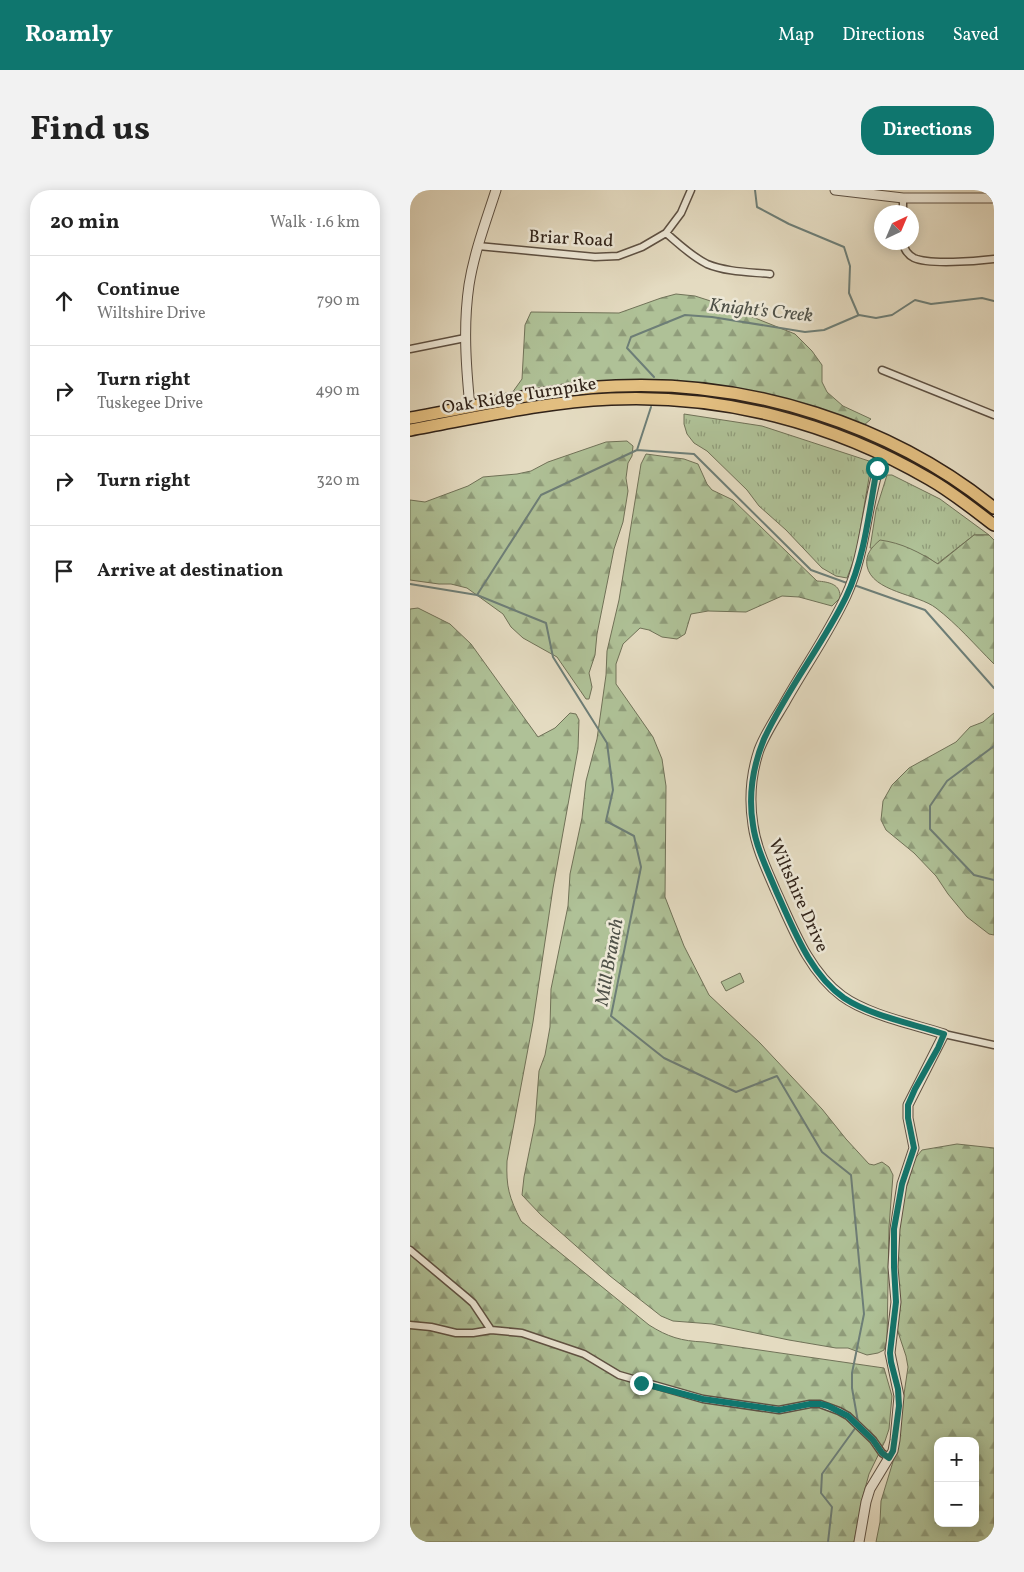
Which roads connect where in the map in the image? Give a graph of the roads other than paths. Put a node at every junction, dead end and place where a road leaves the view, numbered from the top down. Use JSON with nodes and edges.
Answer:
{"nodes":[{"id":1,"x":496,"y":190,"type":"edge"},
{"id":2,"x":691,"y":190,"type":"edge"},
{"id":3,"x":835,"y":190,"type":"edge"},
{"id":4,"x":903,"y":198,"type":"junction"},
{"id":5,"x":994,"y":198,"type":"edge"},
{"id":6,"x":903,"y":205,"type":"edge"},
{"id":7,"x":666,"y":233,"type":"junction"},
{"id":8,"x":478,"y":246,"type":"junction"},
{"id":9,"x":906,"y":250,"type":"edge"},
{"id":10,"x":994,"y":259,"type":"edge"},
{"id":11,"x":770,"y":274,"type":"dead end"},
{"id":12,"x":465,"y":338,"type":"junction"},
{"id":13,"x":410,"y":349,"type":"edge"},
{"id":14,"x":882,"y":370,"type":"dead end"},
{"id":15,"x":767,"y":400,"type":"junction"},
{"id":16,"x":763,"y":412,"type":"junction"},
{"id":17,"x":470,"y":413,"type":"junction"},
{"id":18,"x":994,"y":415,"type":"edge"},
{"id":19,"x":410,"y":418,"type":"edge"},
{"id":20,"x":410,"y":430,"type":"edge"},
{"id":21,"x":888,"y":443,"type":"junction"},
{"id":22,"x":882,"y":454,"type":"junction"},
{"id":23,"x":994,"y":508,"type":"edge"},
{"id":24,"x":994,"y":524,"type":"edge"},
{"id":25,"x":944,"y":1034,"type":"junction"},
{"id":26,"x":994,"y":1045,"type":"edge"},
{"id":27,"x":410,"y":1250,"type":"edge"},
{"id":28,"x":410,"y":1325,"type":"edge"},
{"id":29,"x":491,"y":1330,"type":"junction"},
{"id":30,"x":889,"y":1458,"type":"junction"},
{"id":31,"x":859,"y":1542,"type":"edge"}],
"edges":[{"from":1,"to":8,"type":"street"},
{"from":2,"to":7,"type":"street","name":"Briar Road"},
{"from":3,"to":4,"type":"street"},
{"from":4,"to":5,"type":"street"},
{"from":4,"to":6,"type":"street"},
{"from":7,"to":8,"type":"street","name":"Briar Road"},
{"from":7,"to":11,"type":"street"},
{"from":8,"to":12,"type":"street"},
{"from":9,"to":10,"type":"street"},
{"from":12,"to":13,"type":"street"},
{"from":12,"to":17,"type":"street"},
{"from":14,"to":18,"type":"street"},
{"from":15,"to":16,"type":"highway"},
{"from":15,"to":17,"type":"highway","name":"Oak Ridge Turnpike"},
{"from":15,"to":21,"type":"highway","name":"Oak Ridge Turnpike"},
{"from":16,"to":17,"type":"highway","name":"Oak Ridge Turnpike"},
{"from":16,"to":22,"type":"highway","name":"Oak Ridge Turnpike"},
{"from":17,"to":19,"type":"highway","name":"Oak Ridge Turnpike"},
{"from":17,"to":20,"type":"highway","name":"Oak Ridge Turnpike"},
{"from":21,"to":22,"type":"highway"},
{"from":21,"to":23,"type":"highway","name":"Oak Ridge Turnpike"},
{"from":22,"to":24,"type":"highway","name":"Oak Ridge Turnpike"},
{"from":22,"to":25,"type":"street","name":"Wiltshire Drive"},
{"from":25,"to":26,"type":"street","name":"Wiltshire Drive"},
{"from":25,"to":30,"type":"street"},
{"from":27,"to":29,"type":"street"},
{"from":28,"to":29,"type":"street"},
{"from":29,"to":30,"type":"street"},
{"from":30,"to":31,"type":"street"}]}
